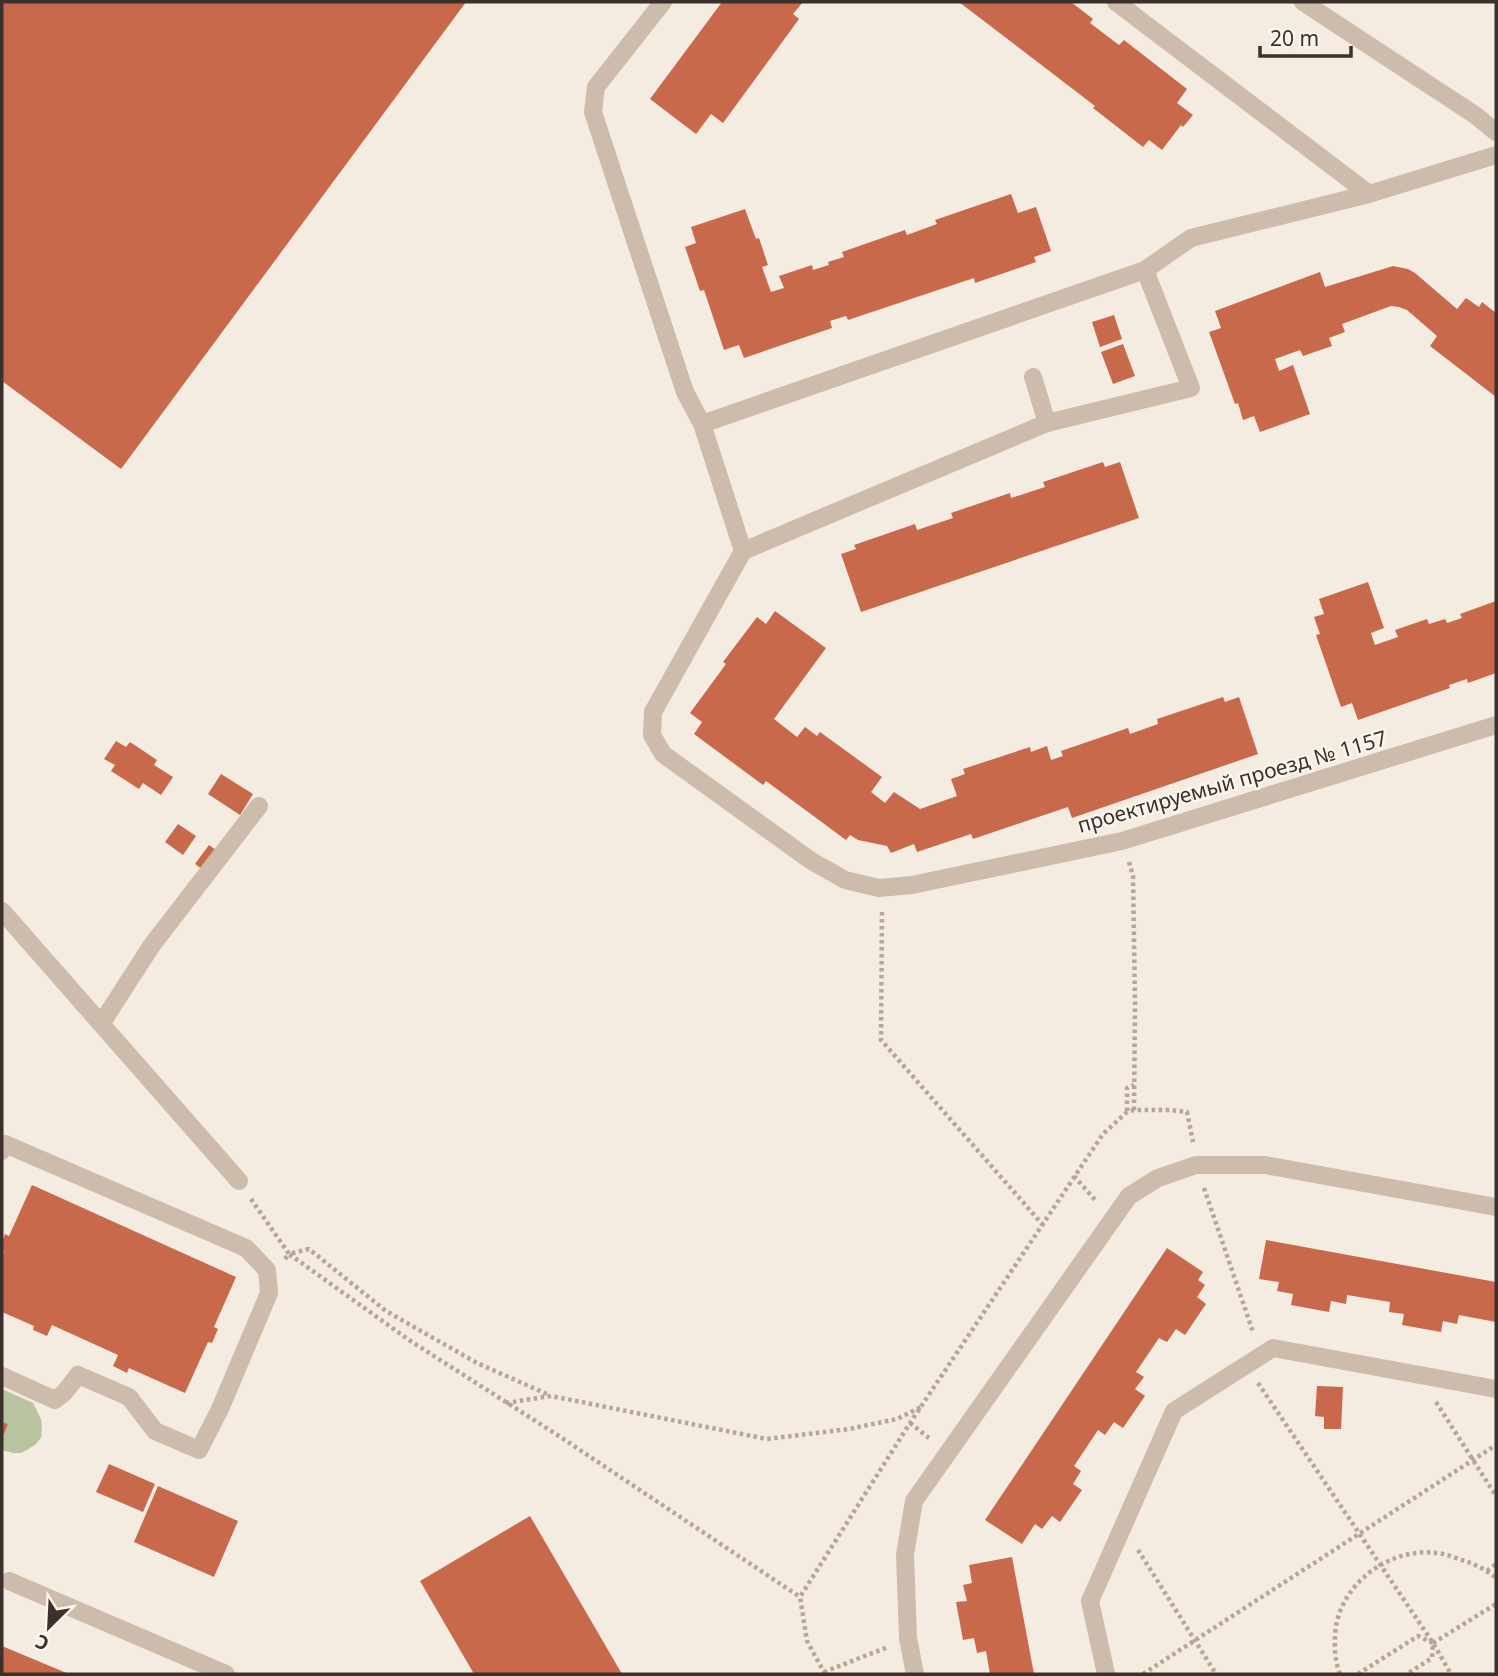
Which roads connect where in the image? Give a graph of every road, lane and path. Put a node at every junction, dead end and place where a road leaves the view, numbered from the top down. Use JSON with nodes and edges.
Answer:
{"nodes":[{"id":1,"x":663,"y":2,"type":"edge"},
{"id":2,"x":1116,"y":2,"type":"edge"},
{"id":3,"x":1303,"y":2,"type":"edge"},
{"id":4,"x":1496,"y":132,"type":"edge"},
{"id":5,"x":1496,"y":155,"type":"edge"},
{"id":6,"x":1369,"y":194,"type":"junction"},
{"id":7,"x":1145,"y":271,"type":"junction"},
{"id":8,"x":1033,"y":377,"type":"dead end"},
{"id":9,"x":1047,"y":423,"type":"junction"},
{"id":10,"x":702,"y":424,"type":"junction"},
{"id":11,"x":743,"y":551,"type":"junction"},
{"id":12,"x":1496,"y":726,"type":"edge"},
{"id":13,"x":259,"y":806,"type":"dead end"},
{"id":14,"x":1122,"y":841,"type":"junction"},
{"id":15,"x":2,"y":911,"type":"edge"},
{"id":16,"x":882,"y":911,"type":"dead end"},
{"id":17,"x":101,"y":1024,"type":"junction"},
{"id":18,"x":1134,"y":1085,"type":"junction"},
{"id":19,"x":1134,"y":1110,"type":"junction"},
{"id":20,"x":1127,"y":1112,"type":"junction"},
{"id":21,"x":1187,"y":1112,"type":"dead end"},
{"id":22,"x":3,"y":1146,"type":"edge"},
{"id":23,"x":1196,"y":1165,"type":"junction"},
{"id":24,"x":1074,"y":1176,"type":"junction"},
{"id":25,"x":239,"y":1181,"type":"joint"},
{"id":26,"x":1096,"y":1201,"type":"dead end"},
{"id":27,"x":1496,"y":1207,"type":"edge"},
{"id":28,"x":1043,"y":1225,"type":"junction"},
{"id":29,"x":289,"y":1254,"type":"junction"},
{"id":30,"x":280,"y":1264,"type":"dead end"},
{"id":31,"x":1262,"y":1356,"type":"junction"},
{"id":32,"x":1246,"y":1366,"type":"junction"},
{"id":33,"x":1418,"y":1375,"type":"junction"},
{"id":34,"x":2,"y":1376,"type":"edge"},
{"id":35,"x":1496,"y":1389,"type":"edge"},
{"id":36,"x":551,"y":1396,"type":"junction"},
{"id":37,"x":506,"y":1403,"type":"junction"},
{"id":38,"x":922,"y":1407,"type":"junction"},
{"id":39,"x":910,"y":1423,"type":"junction"},
{"id":40,"x":935,"y":1442,"type":"dead end"},
{"id":41,"x":1496,"y":1446,"type":"edge"},
{"id":42,"x":1473,"y":1461,"type":"junction"},
{"id":43,"x":1496,"y":1496,"type":"edge"},
{"id":44,"x":1123,"y":1527,"type":"junction"},
{"id":45,"x":1359,"y":1535,"type":"junction"},
{"id":46,"x":1496,"y":1564,"type":"edge"},
{"id":47,"x":1380,"y":1565,"type":"junction"},
{"id":48,"x":1486,"y":1571,"type":"junction"},
{"id":49,"x":1496,"y":1578,"type":"edge"},
{"id":50,"x":9,"y":1581,"type":"dead end"},
{"id":51,"x":800,"y":1597,"type":"junction"},
{"id":52,"x":1496,"y":1604,"type":"edge"},
{"id":53,"x":908,"y":1638,"type":"junction"},
{"id":54,"x":1194,"y":1641,"type":"junction"},
{"id":55,"x":1433,"y":1643,"type":"junction"},
{"id":56,"x":825,"y":1673,"type":"edge"},
{"id":57,"x":226,"y":1674,"type":"edge"},
{"id":58,"x":915,"y":1674,"type":"edge"},
{"id":59,"x":1106,"y":1674,"type":"edge"},
{"id":60,"x":1143,"y":1674,"type":"edge"},
{"id":61,"x":1216,"y":1674,"type":"edge"},
{"id":62,"x":1340,"y":1674,"type":"edge"},
{"id":63,"x":1358,"y":1674,"type":"edge"},
{"id":64,"x":1407,"y":1674,"type":"edge"},
{"id":65,"x":1451,"y":1674,"type":"edge"}],
"edges":[{"from":1,"to":10,"type":"lane"},
{"from":2,"to":6,"type":"lane"},
{"from":3,"to":4,"type":"lane"},
{"from":5,"to":6,"type":"lane"},
{"from":6,"to":7,"type":"lane"},
{"from":7,"to":9,"type":"lane"},
{"from":7,"to":10,"type":"lane"},
{"from":8,"to":9,"type":"lane"},
{"from":9,"to":11,"type":"lane"},
{"from":10,"to":11,"type":"lane"},
{"from":11,"to":14,"type":"lane","name":"проектируемый проезд № 1157"},
{"from":12,"to":14,"type":"lane","name":"проектируемый проезд № 1157"},
{"from":13,"to":17,"type":"lane"},
{"from":14,"to":18,"type":"path"},
{"from":15,"to":17,"type":"lane"},
{"from":16,"to":28,"type":"path"},
{"from":17,"to":25,"type":"lane"},
{"from":18,"to":19,"type":"path"},
{"from":18,"to":20,"type":"path"},
{"from":19,"to":20,"type":"path"},
{"from":19,"to":21,"type":"path"},
{"from":20,"to":24,"type":"path"},
{"from":22,"to":34,"type":"lane"},
{"from":23,"to":27,"type":"lane"},
{"from":23,"to":31,"type":"path"},
{"from":23,"to":53,"type":"lane"},
{"from":24,"to":26,"type":"path"},
{"from":24,"to":28,"type":"path"},
{"from":25,"to":29,"type":"path"},
{"from":28,"to":38,"type":"path"},
{"from":29,"to":30,"type":"path"},
{"from":29,"to":36,"type":"path"},
{"from":29,"to":37,"type":"path"},
{"from":31,"to":32,"type":"lane"},
{"from":31,"to":33,"type":"lane"},
{"from":32,"to":44,"type":"lane"},
{"from":32,"to":45,"type":"path"},
{"from":33,"to":35,"type":"lane"},
{"from":33,"to":42,"type":"path"},
{"from":36,"to":37,"type":"path"},
{"from":36,"to":38,"type":"path"},
{"from":37,"to":51,"type":"path"},
{"from":38,"to":39,"type":"path"},
{"from":39,"to":40,"type":"path"},
{"from":39,"to":51,"type":"path"},
{"from":41,"to":42,"type":"path"},
{"from":42,"to":43,"type":"path"},
{"from":42,"to":45,"type":"path"},
{"from":44,"to":54,"type":"path"},
{"from":44,"to":59,"type":"lane"},
{"from":45,"to":47,"type":"path"},
{"from":45,"to":54,"type":"path"},
{"from":46,"to":48,"type":"path"},
{"from":47,"to":48,"type":"path"},
{"from":47,"to":55,"type":"path"},
{"from":47,"to":62,"type":"path"},
{"from":48,"to":49,"type":"path"},
{"from":50,"to":57,"type":"lane"},
{"from":51,"to":56,"type":"path"},
{"from":52,"to":55,"type":"path"},
{"from":53,"to":56,"type":"path"},
{"from":53,"to":58,"type":"lane"},
{"from":54,"to":60,"type":"path"},
{"from":54,"to":61,"type":"path"},
{"from":55,"to":63,"type":"path"},
{"from":55,"to":64,"type":"path"},
{"from":55,"to":65,"type":"path"}]}
